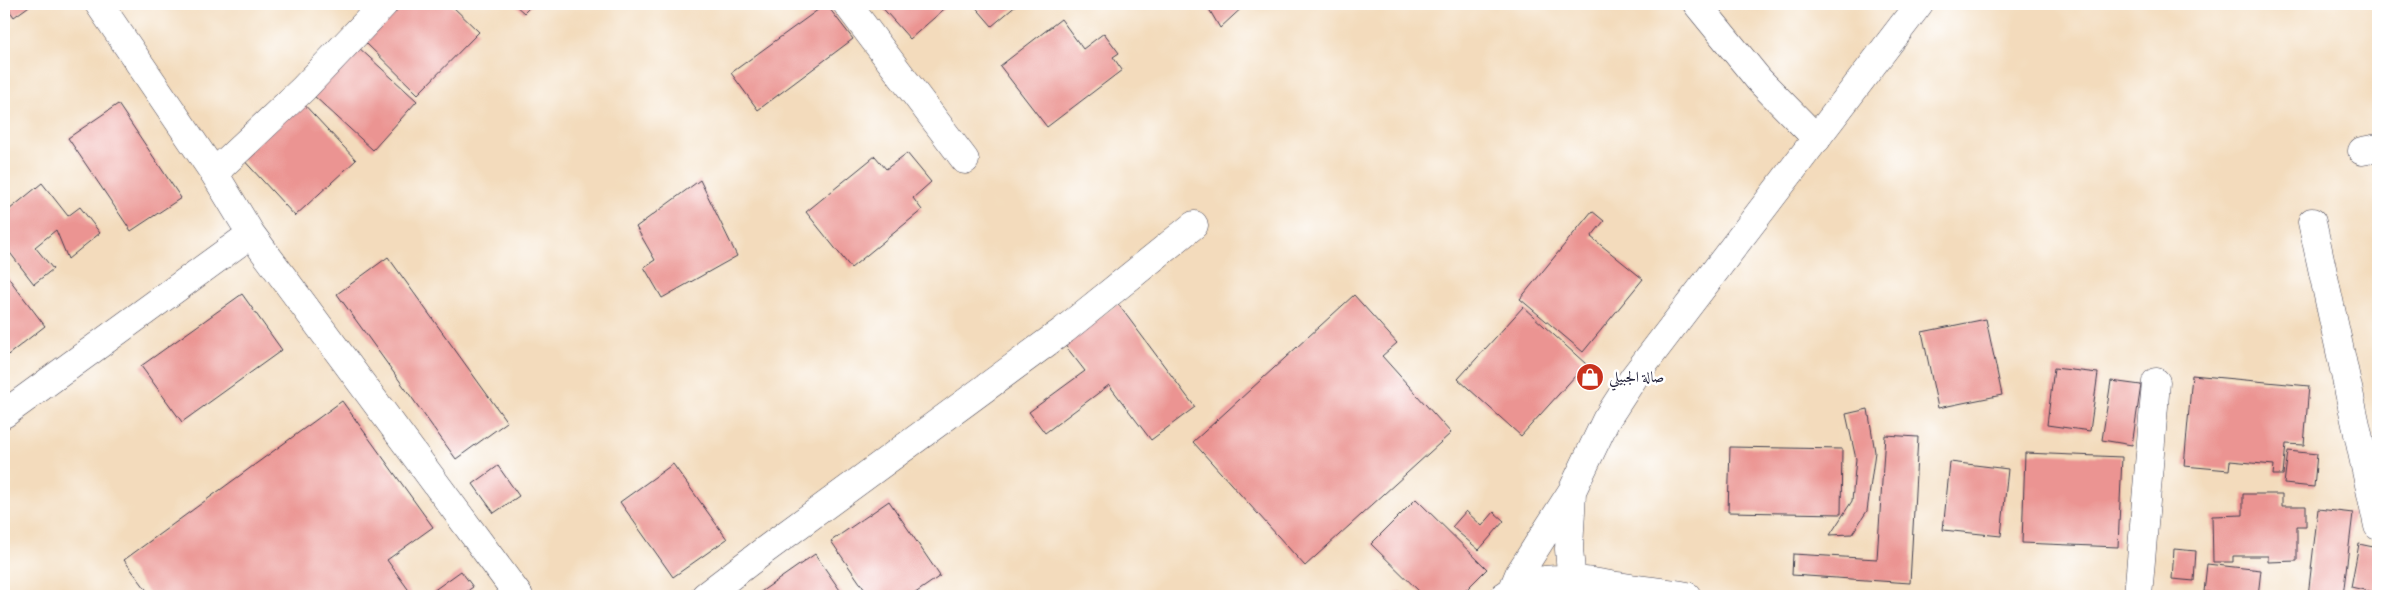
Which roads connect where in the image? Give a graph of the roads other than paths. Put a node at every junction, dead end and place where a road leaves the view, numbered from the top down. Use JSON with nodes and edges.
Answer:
{"nodes":[{"id":1,"x":99,"y":4,"type":"edge"},
{"id":2,"x":384,"y":4,"type":"edge"},
{"id":3,"x":847,"y":4,"type":"edge"},
{"id":4,"x":1696,"y":4,"type":"edge"},
{"id":5,"x":1920,"y":4,"type":"edge"},
{"id":6,"x":1817,"y":139,"type":"junction"},
{"id":7,"x":965,"y":160,"type":"dead end"},
{"id":8,"x":214,"y":173,"type":"junction"},
{"id":9,"x":2312,"y":222,"type":"dead end"},
{"id":10,"x":1194,"y":225,"type":"dead end"},
{"id":11,"x":251,"y":234,"type":"junction"},
{"id":12,"x":2156,"y":382,"type":"dead end"},
{"id":13,"x":4,"y":414,"type":"edge"},
{"id":14,"x":1572,"y":490,"type":"junction"},
{"id":15,"x":2378,"y":526,"type":"edge"},
{"id":16,"x":1572,"y":587,"type":"edge"},
{"id":17,"x":1508,"y":594,"type":"edge"},
{"id":18,"x":518,"y":596,"type":"edge"},
{"id":19,"x":705,"y":596,"type":"edge"},
{"id":20,"x":1687,"y":596,"type":"edge"},
{"id":21,"x":2138,"y":596,"type":"edge"}],
"edges":[{"from":1,"to":8,"type":"street"},
{"from":2,"to":8,"type":"street"},
{"from":3,"to":7,"type":"street"},
{"from":4,"to":6,"type":"street"},
{"from":5,"to":6,"type":"street"},
{"from":6,"to":14,"type":"street"},
{"from":8,"to":11,"type":"street"},
{"from":9,"to":15,"type":"street"},
{"from":10,"to":19,"type":"street"},
{"from":11,"to":13,"type":"street"},
{"from":11,"to":18,"type":"street"},
{"from":12,"to":21,"type":"street"},
{"from":14,"to":16,"type":"street"},
{"from":14,"to":17,"type":"street"},
{"from":16,"to":17,"type":"street"},
{"from":16,"to":20,"type":"street"}]}
